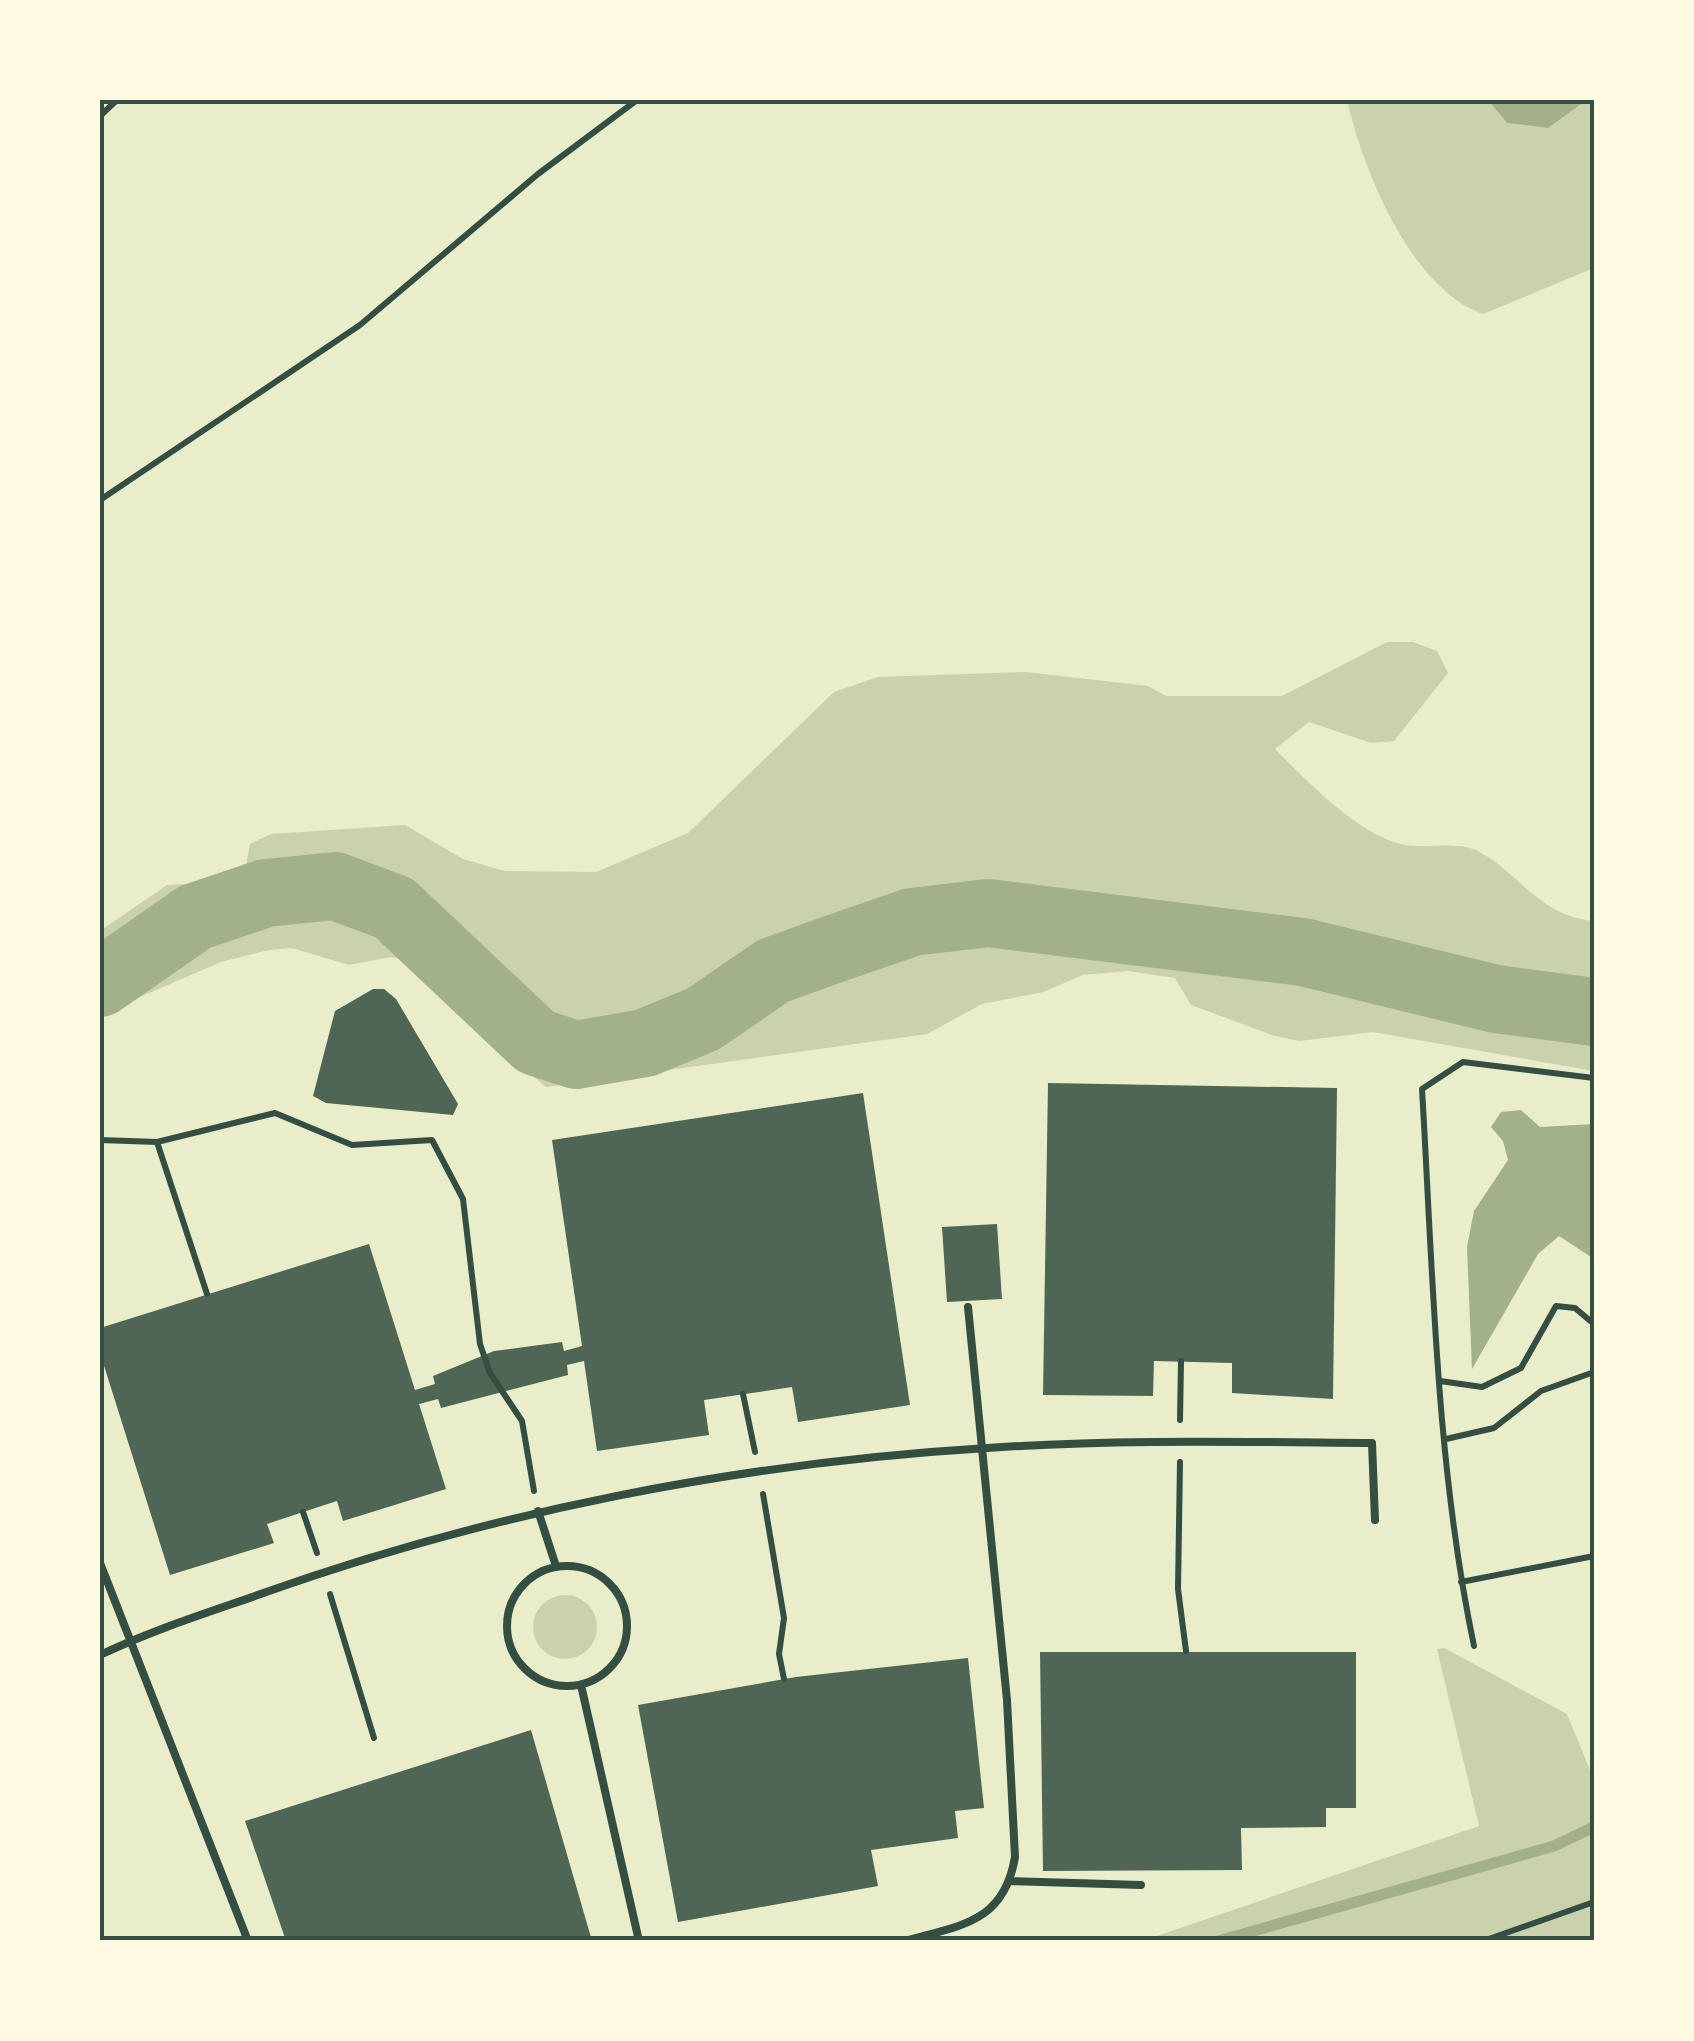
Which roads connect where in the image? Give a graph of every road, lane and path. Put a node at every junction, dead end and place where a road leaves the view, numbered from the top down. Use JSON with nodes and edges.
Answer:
{"nodes":[{"id":1,"x":117,"y":100,"type":"edge"},
{"id":2,"x":637,"y":100,"type":"edge"},
{"id":3,"x":100,"y":116,"type":"edge"},
{"id":4,"x":100,"y":500,"type":"edge"},
{"id":5,"x":1594,"y":1078,"type":"edge"},
{"id":6,"x":100,"y":1140,"type":"edge"},
{"id":7,"x":157,"y":1142,"type":"junction"},
{"id":8,"x":207,"y":1294,"type":"dead end"},
{"id":9,"x":968,"y":1307,"type":"dead end"},
{"id":10,"x":1594,"y":1324,"type":"edge"},
{"id":11,"x":1181,"y":1361,"type":"dead end"},
{"id":12,"x":1594,"y":1372,"type":"edge"},
{"id":13,"x":1440,"y":1381,"type":"junction"},
{"id":14,"x":743,"y":1394,"type":"dead end"},
{"id":15,"x":1446,"y":1439,"type":"junction"},
{"id":16,"x":1180,"y":1442,"type":"junction"},
{"id":17,"x":985,"y":1448,"type":"junction"},
{"id":18,"x":759,"y":1472,"type":"junction"},
{"id":19,"x":538,"y":1511,"type":"junction"},
{"id":20,"x":303,"y":1512,"type":"dead end"},
{"id":21,"x":1375,"y":1520,"type":"dead end"},
{"id":22,"x":1594,"y":1556,"type":"edge"},
{"id":23,"x":100,"y":1563,"type":"edge"},
{"id":24,"x":556,"y":1566,"type":"junction"},
{"id":25,"x":324,"y":1572,"type":"junction"},
{"id":26,"x":1461,"y":1582,"type":"junction"},
{"id":27,"x":130,"y":1640,"type":"junction"},
{"id":28,"x":1474,"y":1646,"type":"dead end"},
{"id":29,"x":1186,"y":1651,"type":"dead end"},
{"id":30,"x":100,"y":1655,"type":"edge"},
{"id":31,"x":784,"y":1679,"type":"dead end"},
{"id":32,"x":581,"y":1685,"type":"junction"},
{"id":33,"x":374,"y":1738,"type":"dead end"},
{"id":34,"x":1011,"y":1881,"type":"junction"},
{"id":35,"x":1141,"y":1885,"type":"dead end"},
{"id":36,"x":1594,"y":1902,"type":"edge"},
{"id":37,"x":248,"y":1941,"type":"edge"},
{"id":38,"x":639,"y":1941,"type":"edge"},
{"id":39,"x":905,"y":1941,"type":"edge"},
{"id":40,"x":1483,"y":1941,"type":"edge"}],
"edges":[{"from":1,"to":3,"type":"path"},
{"from":2,"to":4,"type":"path"},
{"from":5,"to":13,"type":"path"},
{"from":6,"to":7,"type":"path"},
{"from":7,"to":8,"type":"path"},
{"from":7,"to":19,"type":"path"},
{"from":9,"to":17,"type":"lane"},
{"from":10,"to":13,"type":"path"},
{"from":11,"to":16,"type":"path"},
{"from":12,"to":15,"type":"path"},
{"from":13,"to":15,"type":"path"},
{"from":14,"to":18,"type":"path"},
{"from":15,"to":26,"type":"path"},
{"from":16,"to":17,"type":"lane"},
{"from":16,"to":21,"type":"lane"},
{"from":16,"to":29,"type":"path"},
{"from":17,"to":18,"type":"lane"},
{"from":17,"to":34,"type":"lane"},
{"from":18,"to":19,"type":"lane"},
{"from":18,"to":31,"type":"path"},
{"from":19,"to":24,"type":"lane"},
{"from":19,"to":25,"type":"lane"},
{"from":20,"to":25,"type":"path"},
{"from":22,"to":26,"type":"path"},
{"from":23,"to":27,"type":"lane"},
{"from":24,"to":32,"type":"lane"},
{"from":24,"to":32,"type":"lane"},
{"from":25,"to":27,"type":"lane"},
{"from":25,"to":33,"type":"path"},
{"from":26,"to":28,"type":"path"},
{"from":27,"to":30,"type":"lane"},
{"from":27,"to":37,"type":"lane"},
{"from":32,"to":38,"type":"lane"},
{"from":34,"to":35,"type":"lane"},
{"from":34,"to":39,"type":"lane"},
{"from":36,"to":40,"type":"path"}]}
